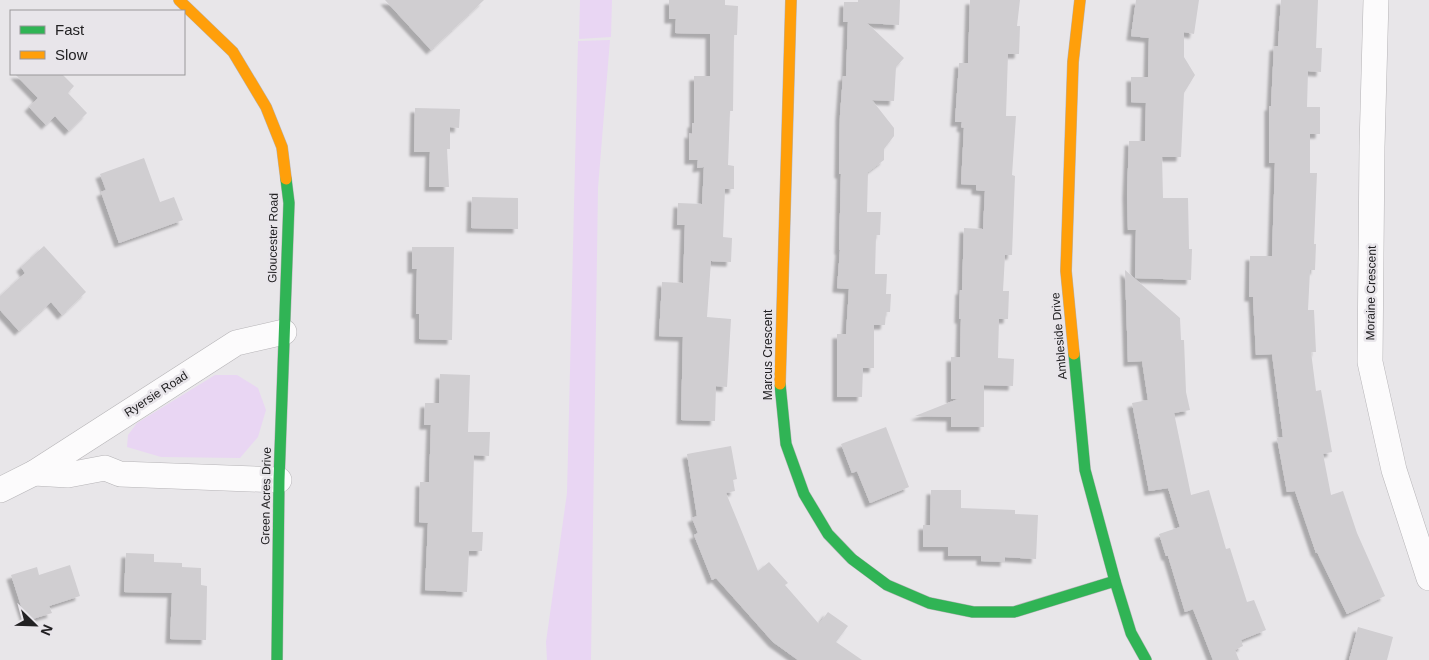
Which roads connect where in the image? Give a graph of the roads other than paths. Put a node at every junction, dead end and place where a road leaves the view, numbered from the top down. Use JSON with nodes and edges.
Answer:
{"nodes":[{"id":1,"x":179,"y":0,"type":"edge"},
{"id":2,"x":791,"y":0,"type":"edge"},
{"id":3,"x":1080,"y":0,"type":"edge"},
{"id":4,"x":1376,"y":0,"type":"edge"},
{"id":5,"x":284,"y":332,"type":"junction"},
{"id":6,"x":34,"y":472,"type":"junction"},
{"id":7,"x":279,"y":480,"type":"junction"},
{"id":8,"x":0,"y":490,"type":"edge"},
{"id":9,"x":1428,"y":574,"type":"edge"},
{"id":10,"x":1115,"y":580,"type":"junction"},
{"id":11,"x":277,"y":660,"type":"edge"},
{"id":12,"x":1146,"y":660,"type":"edge"}],
"edges":[{"from":1,"to":5,"type":"street","name":"Gloucester Road"},
{"from":2,"to":10,"type":"street","name":"Marcus Crescent"},
{"from":3,"to":10,"type":"street","name":"Ambleside Drive"},
{"from":4,"to":9,"type":"street","name":"Moraine Crescent"},
{"from":5,"to":6,"type":"street","name":"Ryersie Road"},
{"from":5,"to":7,"type":"street","name":"Green Acres Drive"},
{"from":6,"to":7,"type":"street"},
{"from":6,"to":8,"type":"street","name":"Ryersie Road"},
{"from":7,"to":11,"type":"street","name":"Green Acres Drive"},
{"from":10,"to":12,"type":"street","name":"Ambleside Drive"}]}
